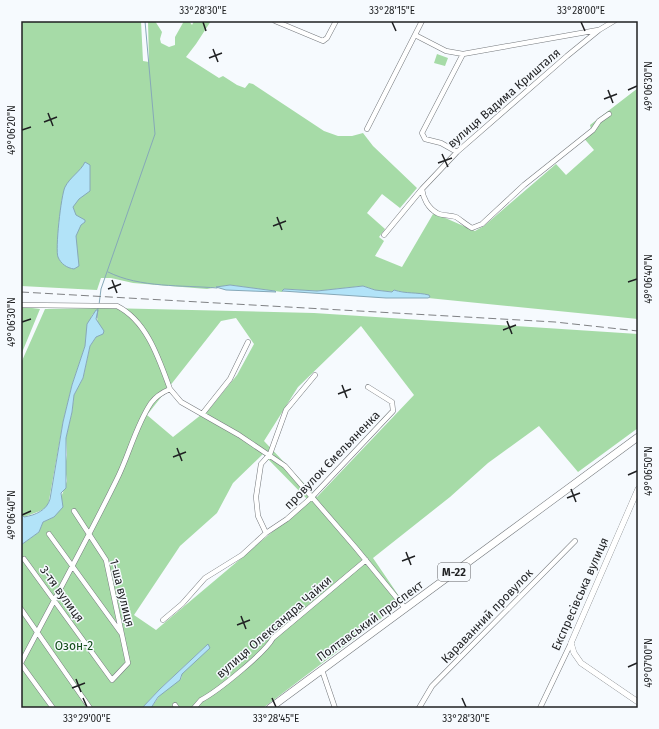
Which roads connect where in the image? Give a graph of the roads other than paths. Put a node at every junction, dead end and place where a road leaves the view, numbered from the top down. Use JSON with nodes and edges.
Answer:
{"nodes":[{"id":1,"x":275,"y":21,"type":"edge"},
{"id":2,"x":336,"y":21,"type":"edge"},
{"id":3,"x":422,"y":21,"type":"edge"},
{"id":4,"x":614,"y":21,"type":"edge"},
{"id":5,"x":599,"y":30,"type":"junction"},
{"id":6,"x":415,"y":35,"type":"junction"},
{"id":7,"x":463,"y":54,"type":"junction"},
{"id":8,"x":609,"y":114,"type":"dead end"},
{"id":9,"x":367,"y":129,"type":"dead end"},
{"id":10,"x":457,"y":152,"type":"junction"},
{"id":11,"x":422,"y":189,"type":"junction"},
{"id":12,"x":384,"y":235,"type":"dead end"},
{"id":13,"x":21,"y":305,"type":"edge"},
{"id":14,"x":248,"y":342,"type":"dead end"},
{"id":15,"x":315,"y":374,"type":"dead end"},
{"id":16,"x":368,"y":387,"type":"dead end"},
{"id":17,"x":170,"y":389,"type":"junction"},
{"id":18,"x":203,"y":413,"type":"junction"},
{"id":19,"x":638,"y":437,"type":"edge"},
{"id":20,"x":270,"y":454,"type":"junction"},
{"id":21,"x":638,"y":489,"type":"edge"},
{"id":22,"x":312,"y":497,"type":"junction"},
{"id":23,"x":74,"y":511,"type":"dead end"},
{"id":24,"x":266,"y":533,"type":"junction"},
{"id":25,"x":49,"y":534,"type":"dead end"},
{"id":26,"x":89,"y":536,"type":"junction"},
{"id":27,"x":575,"y":541,"type":"dead end"},
{"id":28,"x":24,"y":559,"type":"dead end"},
{"id":29,"x":366,"y":560,"type":"junction"},
{"id":30,"x":72,"y":568,"type":"junction"},
{"id":31,"x":54,"y":600,"type":"junction"},
{"id":32,"x":405,"y":608,"type":"junction"},
{"id":33,"x":21,"y":609,"type":"edge"},
{"id":34,"x":163,"y":620,"type":"dead end"},
{"id":35,"x":37,"y":632,"type":"junction"},
{"id":36,"x":122,"y":635,"type":"junction"},
{"id":37,"x":571,"y":643,"type":"junction"},
{"id":38,"x":21,"y":663,"type":"edge"},
{"id":39,"x":322,"y":670,"type":"junction"},
{"id":40,"x":112,"y":680,"type":"joint"},
{"id":41,"x":638,"y":702,"type":"edge"},
{"id":42,"x":53,"y":708,"type":"edge"},
{"id":43,"x":90,"y":708,"type":"edge"},
{"id":44,"x":194,"y":708,"type":"edge"},
{"id":45,"x":270,"y":708,"type":"edge"},
{"id":46,"x":335,"y":708,"type":"edge"},
{"id":47,"x":419,"y":708,"type":"edge"},
{"id":48,"x":540,"y":708,"type":"edge"}],
"edges":[{"from":1,"to":2,"type":"street"},
{"from":3,"to":6,"type":"street"},
{"from":4,"to":5,"type":"street","name":"вулиця Вадима Кришталя"},
{"from":5,"to":7,"type":"street"},
{"from":5,"to":10,"type":"street","name":"вулиця Вадима Кришталя"},
{"from":6,"to":7,"type":"street"},
{"from":6,"to":9,"type":"street"},
{"from":7,"to":10,"type":"street"},
{"from":8,"to":11,"type":"street"},
{"from":10,"to":11,"type":"street","name":"вулиця Вадима Кришталя"},
{"from":11,"to":12,"type":"street","name":"вулиця Вадима Кришталя"},
{"from":13,"to":17,"type":"street"},
{"from":14,"to":18,"type":"street"},
{"from":15,"to":20,"type":"street"},
{"from":16,"to":22,"type":"street","name":"провулок Ємельяненка"},
{"from":17,"to":18,"type":"street"},
{"from":17,"to":26,"type":"street"},
{"from":18,"to":20,"type":"street"},
{"from":19,"to":32,"type":"highway","name":"Полтавський проспект","number":"М-22"},
{"from":20,"to":22,"type":"street"},
{"from":20,"to":24,"type":"street"},
{"from":21,"to":37,"type":"street","name":"Експресівська вулиця"},
{"from":22,"to":24,"type":"street","name":"провулок Ємельяненка"},
{"from":22,"to":29,"type":"street"},
{"from":23,"to":26,"type":"street","name":"1-ша вулиця"},
{"from":24,"to":34,"type":"street","name":"провулок Ємельяненка"},
{"from":25,"to":30,"type":"street"},
{"from":26,"to":30,"type":"street"},
{"from":26,"to":36,"type":"street","name":"1-ша вулиця"},
{"from":27,"to":47,"type":"street","name":"Караванний провулок"},
{"from":28,"to":31,"type":"street","name":"3-тя вулиця"},
{"from":29,"to":32,"type":"street"},
{"from":29,"to":44,"type":"street","name":"вулиця Олександра Чайки"},
{"from":30,"to":31,"type":"street"},
{"from":30,"to":36,"type":"street"},
{"from":31,"to":35,"type":"street"},
{"from":31,"to":40,"type":"street","name":"3-тя вулиця"},
{"from":32,"to":39,"type":"highway","name":"Полтавський проспект","number":"М-22"},
{"from":33,"to":35,"type":"street"},
{"from":35,"to":38,"type":"street"},
{"from":35,"to":43,"type":"street"},
{"from":36,"to":40,"type":"street","name":"1-ша вулиця"},
{"from":37,"to":41,"type":"street"},
{"from":37,"to":48,"type":"street","name":"Експресівська вулиця"},
{"from":38,"to":42,"type":"street"},
{"from":39,"to":45,"type":"highway","name":"Полтавський проспект","number":"М-22"},
{"from":39,"to":46,"type":"street"}]}
